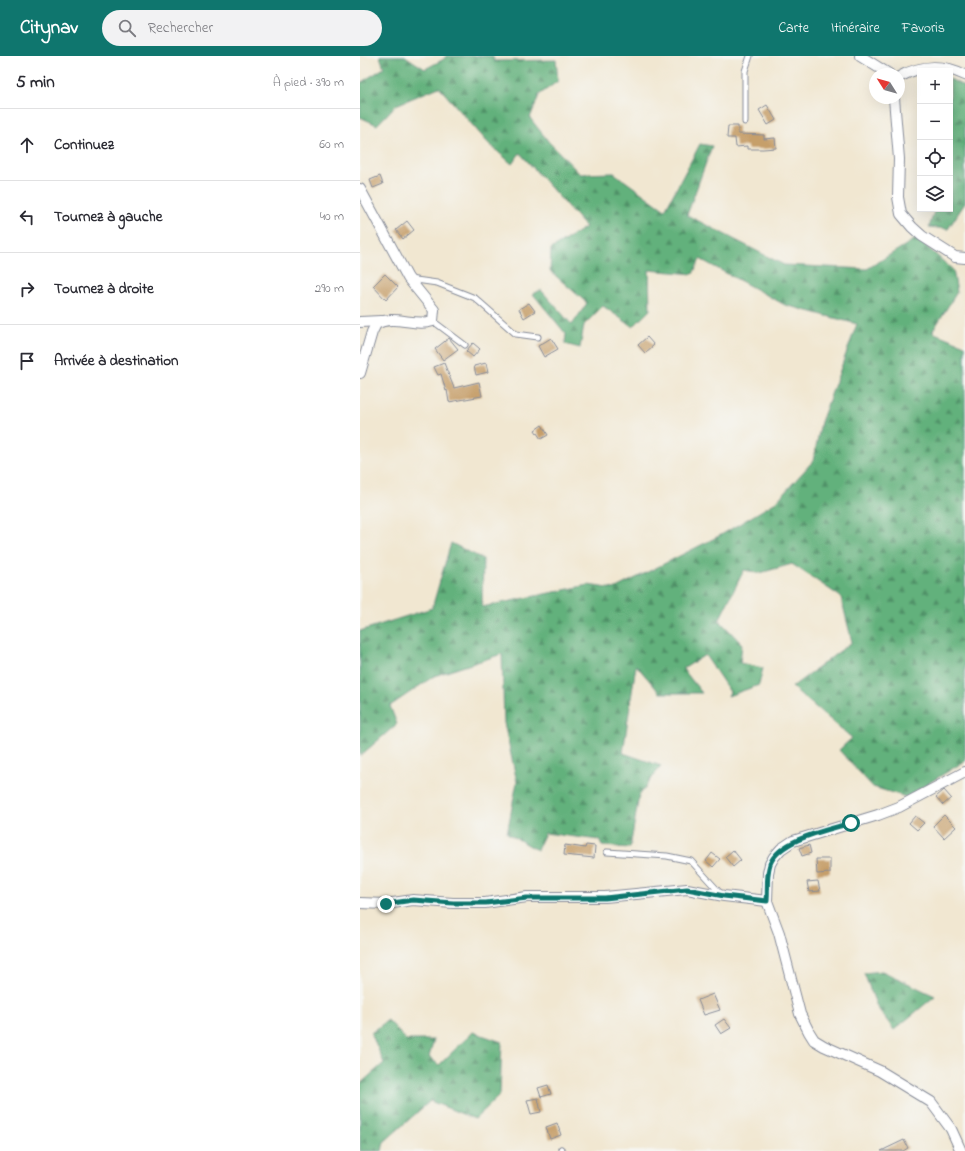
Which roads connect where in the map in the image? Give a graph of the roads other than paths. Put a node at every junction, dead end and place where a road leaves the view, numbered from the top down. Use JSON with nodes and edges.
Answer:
{"nodes":[{"id":1,"x":750,"y":56,"type":"edge"},
{"id":2,"x":860,"y":56,"type":"edge"},
{"id":3,"x":879,"y":68,"type":"edge"},
{"id":4,"x":965,"y":74,"type":"edge"},
{"id":5,"x":905,"y":75,"type":"edge"},
{"id":6,"x":894,"y":104,"type":"edge"},
{"id":7,"x":745,"y":122,"type":"dead end"},
{"id":8,"x":360,"y":189,"type":"edge"},
{"id":9,"x":965,"y":258,"type":"edge"},
{"id":10,"x":408,"y":278,"type":"junction"},
{"id":11,"x":381,"y":321,"type":"junction"},
{"id":12,"x":433,"y":321,"type":"junction"},
{"id":13,"x":360,"y":322,"type":"edge"},
{"id":14,"x":538,"y":337,"type":"dead end"},
{"id":15,"x":465,"y":346,"type":"dead end"},
{"id":16,"x":360,"y":373,"type":"edge"},
{"id":17,"x":965,"y":772,"type":"edge"},
{"id":18,"x":607,"y":852,"type":"dead end"},
{"id":19,"x":724,"y":896,"type":"junction"},
{"id":20,"x":767,"y":901,"type":"junction"},
{"id":21,"x":360,"y":903,"type":"edge"},
{"id":22,"x":961,"y":1151,"type":"edge"}],
"edges":[{"from":1,"to":7,"type":"lane"},
{"from":2,"to":3,"type":"street"},
{"from":4,"to":5,"type":"street"},
{"from":6,"to":9,"type":"street"},
{"from":8,"to":10,"type":"street"},
{"from":10,"to":12,"type":"street"},
{"from":10,"to":14,"type":"lane"},
{"from":11,"to":12,"type":"street"},
{"from":11,"to":13,"type":"street"},
{"from":11,"to":16,"type":"street"},
{"from":12,"to":15,"type":"lane"},
{"from":17,"to":20,"type":"street"},
{"from":18,"to":19,"type":"lane"},
{"from":19,"to":20,"type":"street"},
{"from":19,"to":21,"type":"street"},
{"from":20,"to":22,"type":"street"}]}
